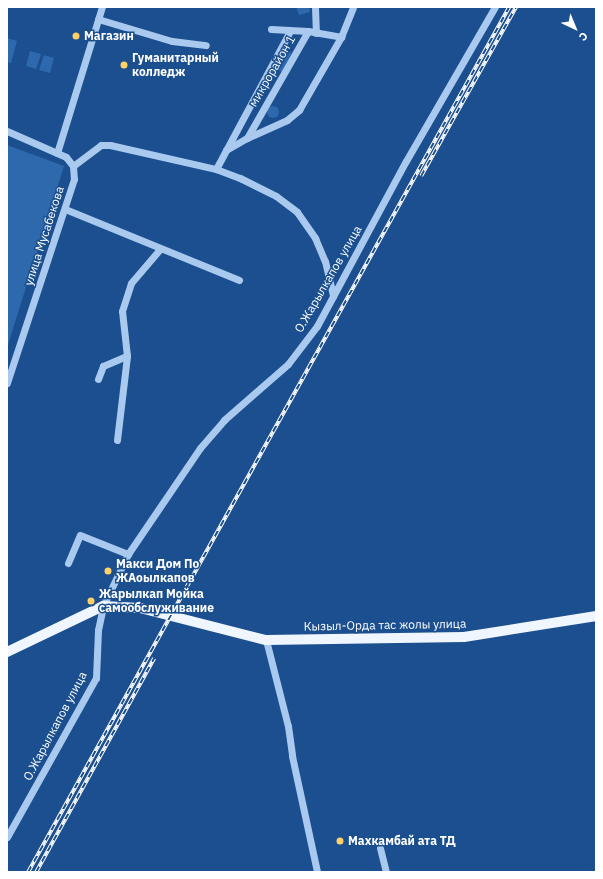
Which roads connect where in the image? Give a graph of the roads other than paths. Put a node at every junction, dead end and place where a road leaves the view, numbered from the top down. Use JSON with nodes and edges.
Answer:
{"nodes":[{"id":1,"x":102,"y":7,"type":"edge"},
{"id":2,"x":315,"y":7,"type":"edge"},
{"id":3,"x":353,"y":7,"type":"edge"},
{"id":4,"x":495,"y":7,"type":"edge"},
{"id":5,"x":98,"y":19,"type":"junction"},
{"id":6,"x":271,"y":28,"type":"dead end"},
{"id":7,"x":290,"y":31,"type":"junction"},
{"id":8,"x":308,"y":31,"type":"junction"},
{"id":9,"x":316,"y":33,"type":"junction"},
{"id":10,"x":341,"y":37,"type":"junction"},
{"id":11,"x":206,"y":45,"type":"dead end"},
{"id":12,"x":7,"y":131,"type":"edge"},
{"id":13,"x":247,"y":138,"type":"junction"},
{"id":14,"x":226,"y":150,"type":"junction"},
{"id":15,"x":57,"y":153,"type":"junction"},
{"id":16,"x":72,"y":166,"type":"junction"},
{"id":17,"x":216,"y":169,"type":"junction"},
{"id":18,"x":65,"y":209,"type":"junction"},
{"id":19,"x":160,"y":249,"type":"junction"},
{"id":20,"x":239,"y":280,"type":"dead end"},
{"id":21,"x":333,"y":296,"type":"junction"},
{"id":22,"x":127,"y":356,"type":"junction"},
{"id":23,"x":98,"y":379,"type":"dead end"},
{"id":24,"x":7,"y":383,"type":"edge"},
{"id":25,"x":117,"y":440,"type":"dead end"},
{"id":26,"x":128,"y":554,"type":"junction"},
{"id":27,"x":68,"y":563,"type":"dead end"},
{"id":28,"x":103,"y":606,"type":"junction"},
{"id":29,"x":596,"y":616,"type":"edge"},
{"id":30,"x":266,"y":640,"type":"junction"},
{"id":31,"x":7,"y":652,"type":"edge"},
{"id":32,"x":7,"y":837,"type":"edge"},
{"id":33,"x":380,"y":848,"type":"dead end"},
{"id":34,"x":317,"y":872,"type":"edge"},
{"id":35,"x":386,"y":872,"type":"edge"}],
"edges":[{"from":1,"to":5,"type":"street"},
{"from":2,"to":9,"type":"street"},
{"from":3,"to":10,"type":"street"},
{"from":4,"to":21,"type":"street","name":"О.Жарылкапов улица"},
{"from":5,"to":11,"type":"street"},
{"from":5,"to":15,"type":"street"},
{"from":6,"to":7,"type":"street"},
{"from":7,"to":8,"type":"street"},
{"from":7,"to":14,"type":"street"},
{"from":8,"to":9,"type":"street","name":"микрорайон 1"},
{"from":8,"to":13,"type":"street","name":"микрорайон 1"},
{"from":9,"to":10,"type":"street","name":"микрорайон 1"},
{"from":10,"to":13,"type":"street"},
{"from":12,"to":15,"type":"street"},
{"from":13,"to":14,"type":"street"},
{"from":14,"to":17,"type":"street"},
{"from":15,"to":16,"type":"street"},
{"from":16,"to":17,"type":"street"},
{"from":16,"to":18,"type":"street","name":"улица Мусабекова"},
{"from":17,"to":21,"type":"street"},
{"from":18,"to":19,"type":"street"},
{"from":18,"to":24,"type":"street","name":"улица Мусабекова"},
{"from":19,"to":20,"type":"street"},
{"from":19,"to":22,"type":"street"},
{"from":21,"to":26,"type":"street","name":"О.Жарылкапов улица"},
{"from":22,"to":23,"type":"street"},
{"from":22,"to":25,"type":"street"},
{"from":26,"to":27,"type":"street"},
{"from":26,"to":28,"type":"street","name":"О.Жарылкапов улица"},
{"from":28,"to":30,"type":"main road","name":"Кызыл-Орда тас жолы улица"},
{"from":28,"to":31,"type":"main road"},
{"from":28,"to":32,"type":"street","name":"О.Жарылкапов улица"},
{"from":29,"to":30,"type":"main road","name":"Кызыл-Орда тас жолы улица"},
{"from":30,"to":34,"type":"street"},
{"from":33,"to":35,"type":"street"}]}
